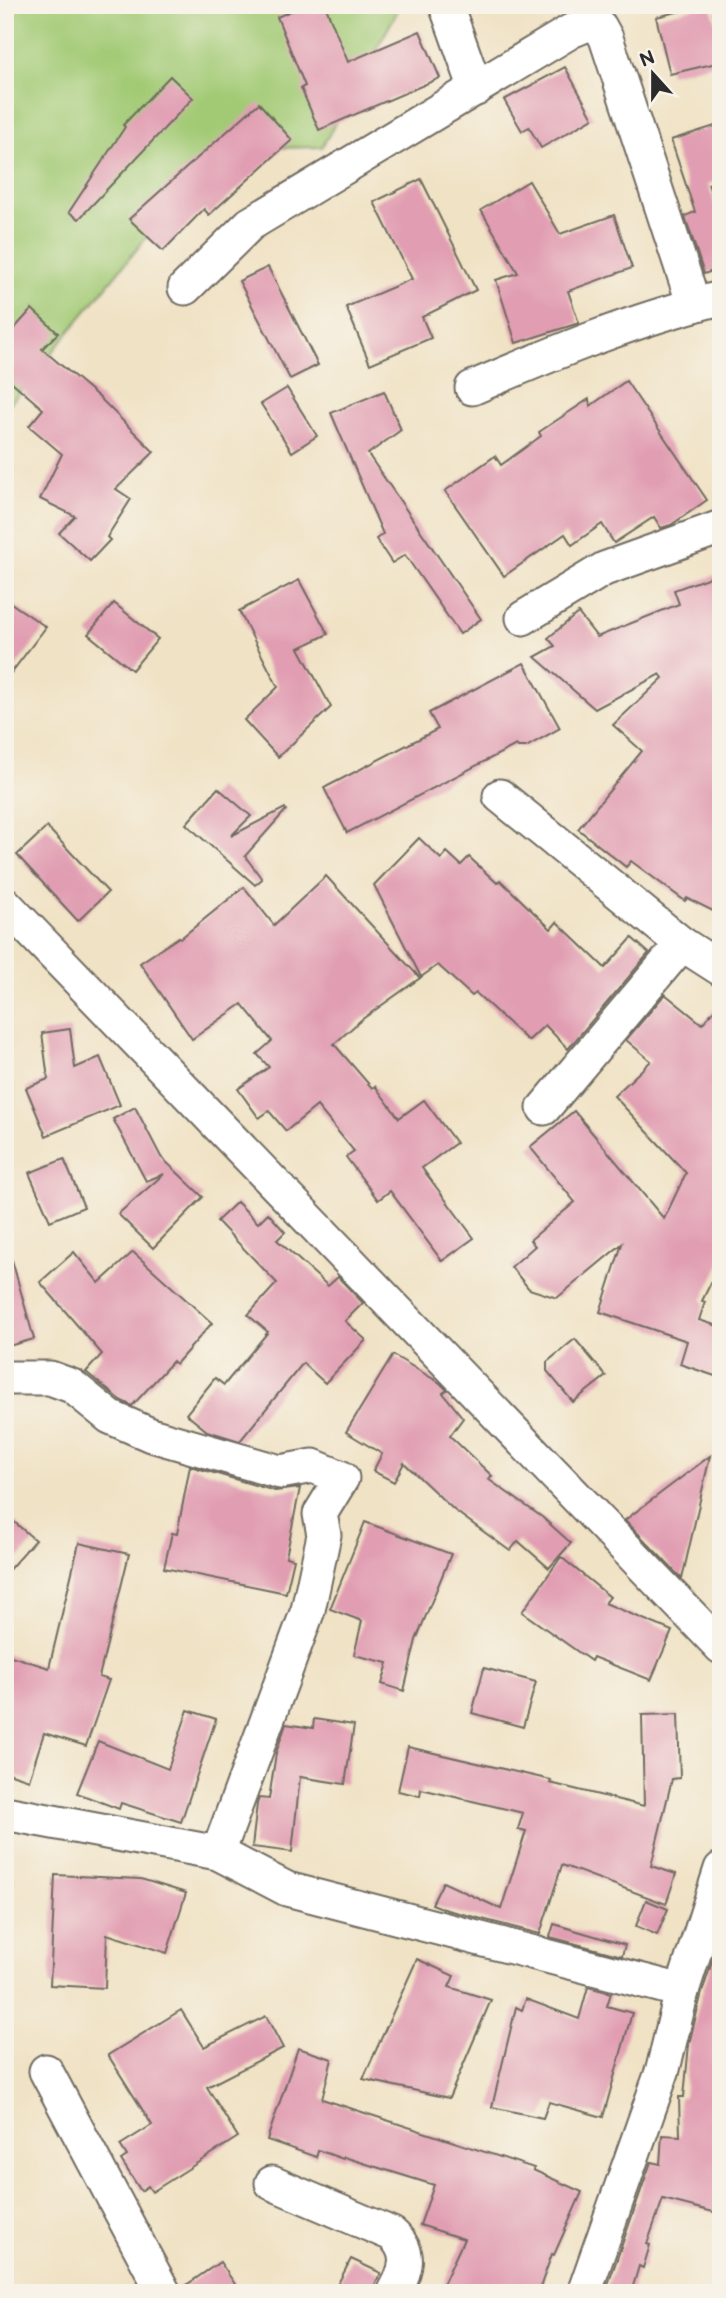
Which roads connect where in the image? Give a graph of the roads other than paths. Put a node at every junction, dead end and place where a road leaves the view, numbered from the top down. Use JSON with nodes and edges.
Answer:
{"nodes":[{"id":1,"x":446,"y":5,"type":"edge"},
{"id":2,"x":476,"y":89,"type":"junction"},
{"id":3,"x":185,"y":288,"type":"dead end"},
{"id":4,"x":708,"y":301,"type":"edge"},
{"id":5,"x":472,"y":388,"type":"dead end"},
{"id":6,"x":721,"y":527,"type":"edge"},
{"id":7,"x":523,"y":618,"type":"dead end"},
{"id":8,"x":500,"y":796,"type":"dead end"},
{"id":9,"x":5,"y":904,"type":"edge"},
{"id":10,"x":682,"y":944,"type":"junction"},
{"id":11,"x":721,"y":969,"type":"edge"},
{"id":12,"x":544,"y":1108,"type":"dead end"},
{"id":13,"x":5,"y":1378,"type":"edge"},
{"id":14,"x":721,"y":1647,"type":"edge"},
{"id":15,"x":5,"y":1814,"type":"edge"},
{"id":16,"x":218,"y":1853,"type":"junction"},
{"id":17,"x":721,"y":1869,"type":"edge"},
{"id":18,"x":682,"y":1991,"type":"junction"},
{"id":19,"x":46,"y":2071,"type":"dead end"},
{"id":20,"x":272,"y":2183,"type":"dead end"},
{"id":21,"x":164,"y":2293,"type":"edge"},
{"id":22,"x":394,"y":2293,"type":"edge"},
{"id":23,"x":584,"y":2293,"type":"edge"}],
"edges":[{"from":1,"to":2,"type":"street"},
{"from":2,"to":3,"type":"street"},
{"from":2,"to":4,"type":"street"},
{"from":4,"to":5,"type":"street"},
{"from":6,"to":7,"type":"street"},
{"from":8,"to":10,"type":"street"},
{"from":9,"to":14,"type":"street"},
{"from":10,"to":11,"type":"street"},
{"from":10,"to":12,"type":"street"},
{"from":13,"to":16,"type":"street"},
{"from":15,"to":16,"type":"street"},
{"from":16,"to":18,"type":"street"},
{"from":17,"to":18,"type":"street"},
{"from":18,"to":23,"type":"street"},
{"from":19,"to":21,"type":"street"},
{"from":20,"to":22,"type":"street"}]}
